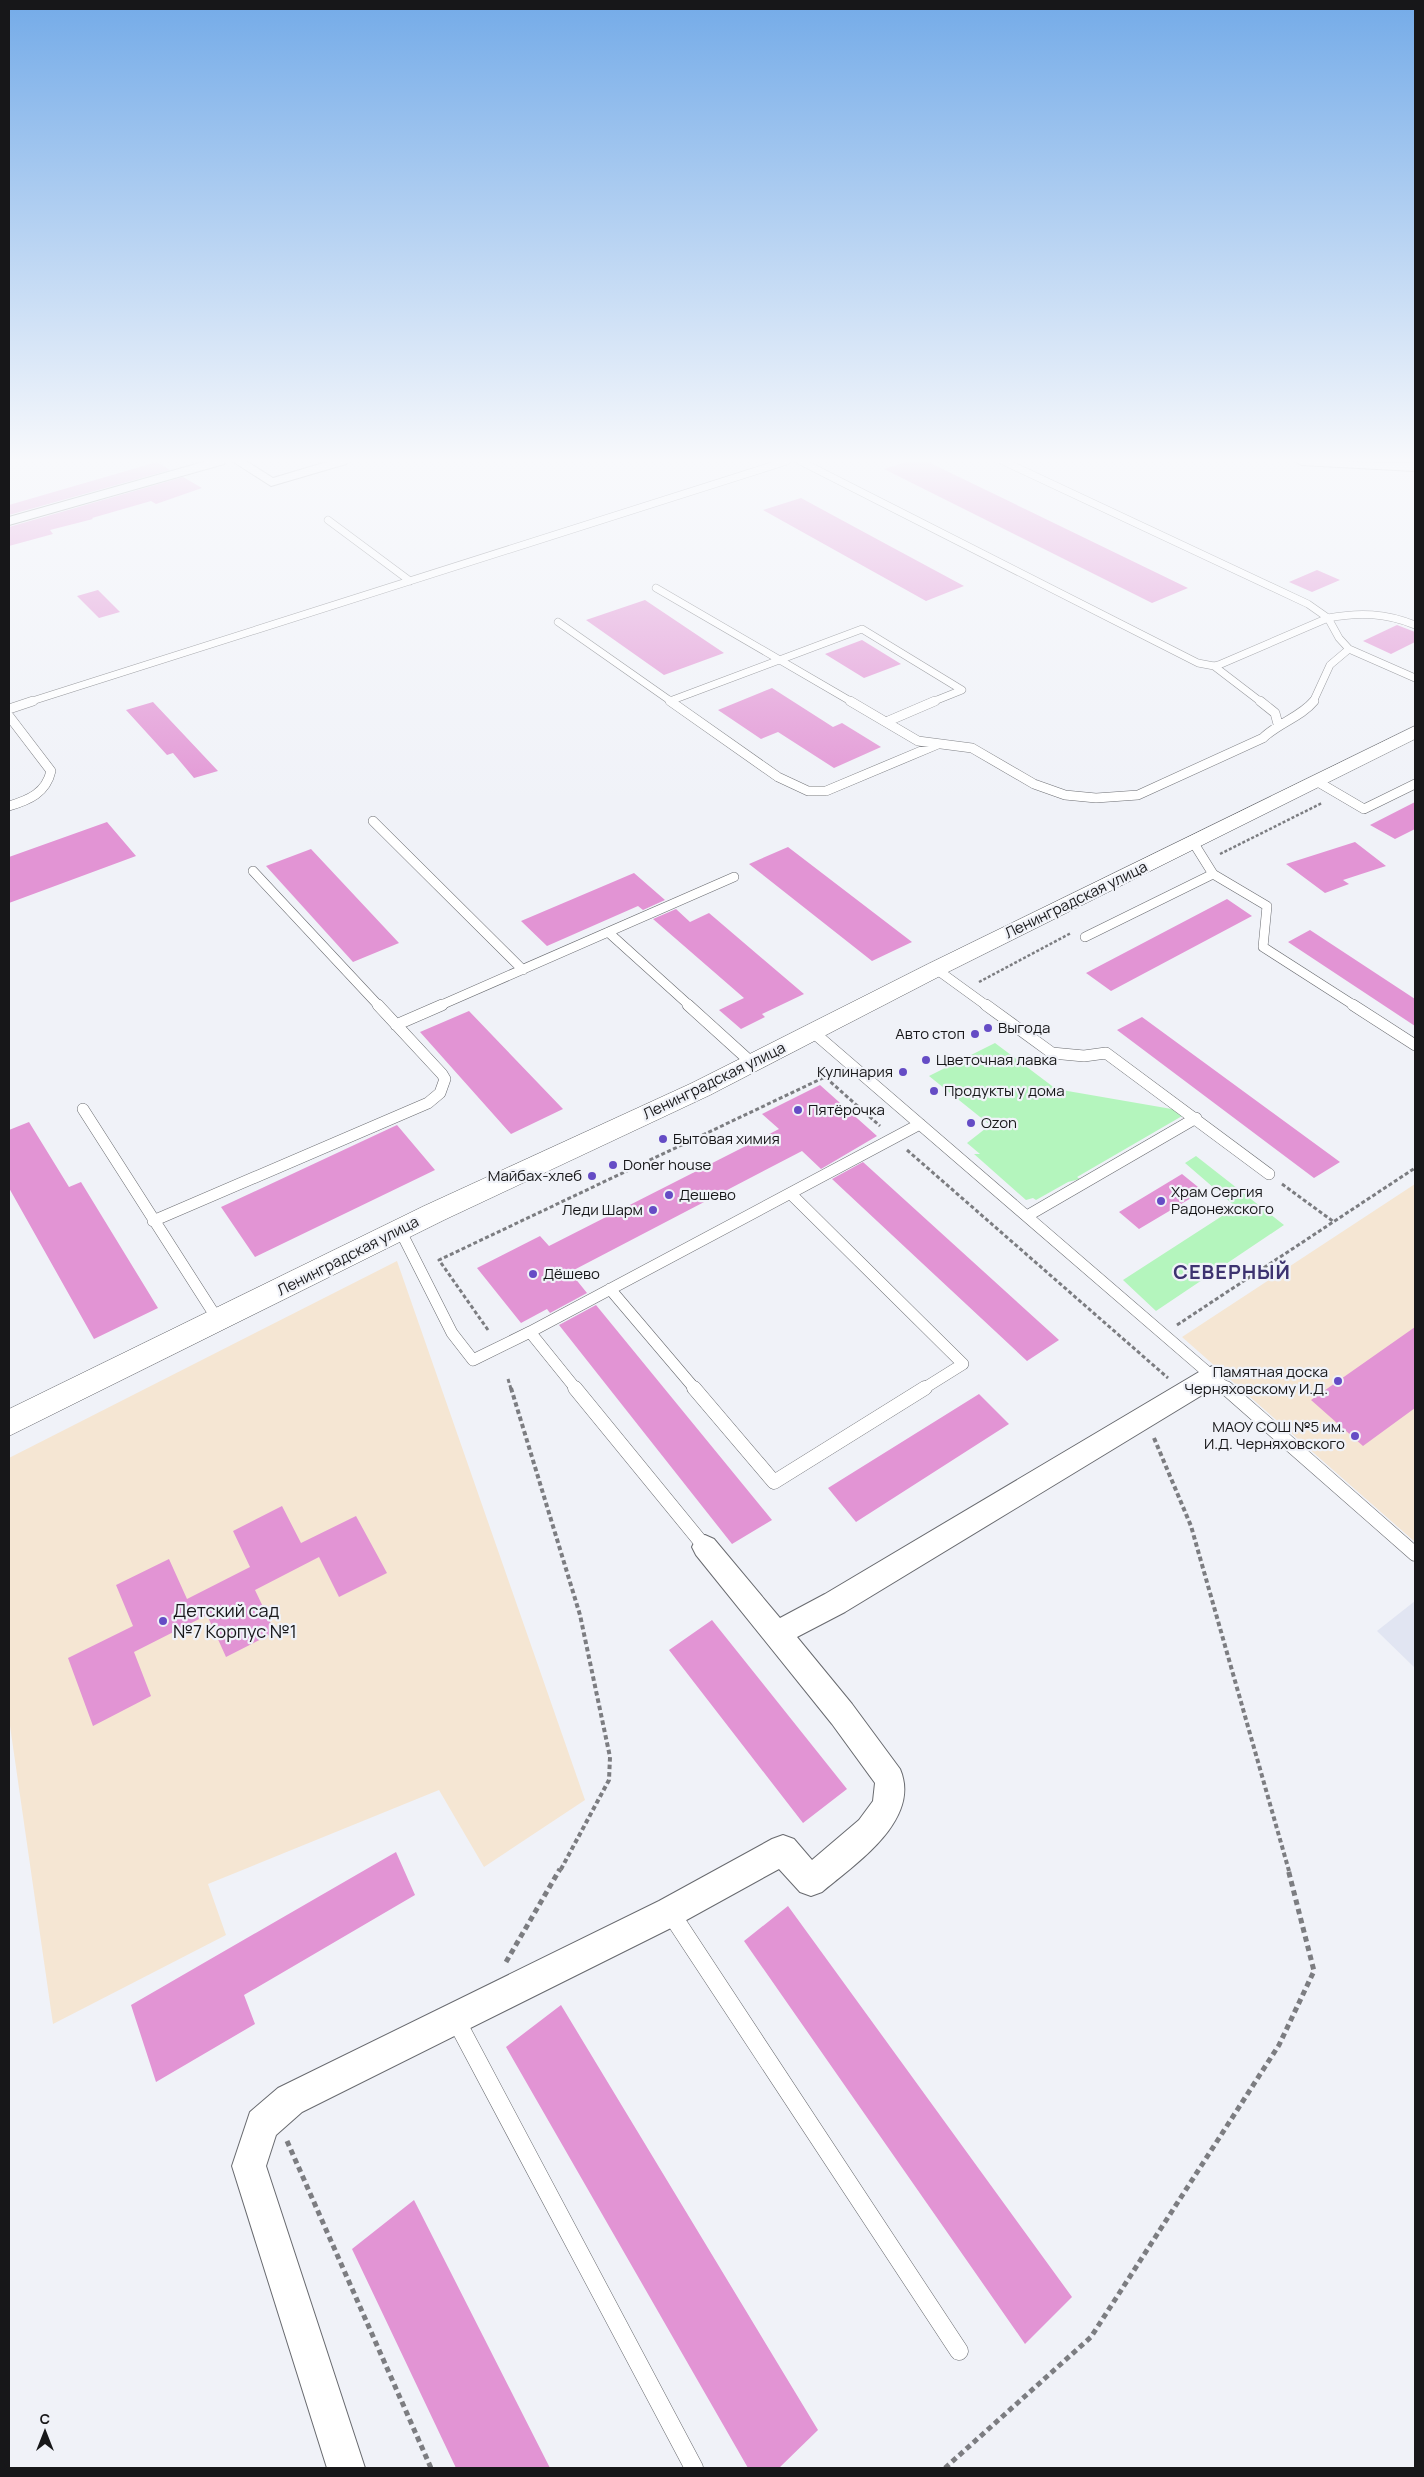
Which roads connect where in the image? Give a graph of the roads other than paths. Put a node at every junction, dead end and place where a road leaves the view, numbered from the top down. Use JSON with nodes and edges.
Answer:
{"nodes":[{"id":1,"x":404,"y":577,"type":"edge"},
{"id":2,"x":424,"y":577,"type":"edge"},
{"id":3,"x":1028,"y":577,"type":"edge"},
{"id":4,"x":1250,"y":577,"type":"edge"},
{"id":5,"x":410,"y":581,"type":"junction"},
{"id":6,"x":656,"y":588,"type":"dead end"},
{"id":7,"x":1328,"y":618,"type":"junction"},
{"id":8,"x":558,"y":622,"type":"dead end"},
{"id":9,"x":1415,"y":625,"type":"edge"},
{"id":10,"x":1349,"y":649,"type":"junction"},
{"id":11,"x":778,"y":661,"type":"junction"},
{"id":12,"x":1214,"y":666,"type":"junction"},
{"id":13,"x":1415,"y":678,"type":"edge"},
{"id":14,"x":670,"y":701,"type":"junction"},
{"id":15,"x":9,"y":709,"type":"edge"},
{"id":16,"x":9,"y":716,"type":"edge"},
{"id":17,"x":886,"y":722,"type":"junction"},
{"id":18,"x":1278,"y":724,"type":"junction"},
{"id":19,"x":1415,"y":732,"type":"edge"},
{"id":20,"x":940,"y":743,"type":"junction"},
{"id":21,"x":1318,"y":782,"type":"junction"},
{"id":22,"x":1415,"y":784,"type":"edge"},
{"id":23,"x":9,"y":806,"type":"edge"},
{"id":24,"x":373,"y":821,"type":"dead end"},
{"id":25,"x":1193,"y":842,"type":"junction"},
{"id":26,"x":254,"y":871,"type":"dead end"},
{"id":27,"x":1213,"y":874,"type":"junction"},
{"id":28,"x":734,"y":877,"type":"dead end"},
{"id":29,"x":608,"y":932,"type":"junction"},
{"id":30,"x":1085,"y":937,"type":"dead end"},
{"id":31,"x":936,"y":968,"type":"junction"},
{"id":32,"x":523,"y":970,"type":"junction"},
{"id":33,"x":396,"y":1025,"type":"junction"},
{"id":34,"x":813,"y":1032,"type":"junction"},
{"id":35,"x":1415,"y":1045,"type":"edge"},
{"id":36,"x":752,"y":1063,"type":"junction"},
{"id":37,"x":83,"y":1109,"type":"dead end"},
{"id":38,"x":1196,"y":1118,"type":"junction"},
{"id":39,"x":920,"y":1124,"type":"junction"},
{"id":40,"x":1269,"y":1174,"type":"road end"},
{"id":41,"x":791,"y":1194,"type":"junction"},
{"id":42,"x":1027,"y":1216,"type":"junction"},
{"id":43,"x":153,"y":1221,"type":"junction"},
{"id":44,"x":400,"y":1230,"type":"junction"},
{"id":45,"x":610,"y":1289,"type":"junction"},
{"id":46,"x":218,"y":1320,"type":"junction"},
{"id":47,"x":530,"y":1332,"type":"junction"},
{"id":48,"x":1213,"y":1376,"type":"junction"},
{"id":49,"x":9,"y":1423,"type":"edge"},
{"id":50,"x":705,"y":1547,"type":"joint"},
{"id":51,"x":1415,"y":1554,"type":"edge"},
{"id":52,"x":776,"y":1634,"type":"junction"},
{"id":53,"x":670,"y":1912,"type":"junction"},
{"id":54,"x":455,"y":2018,"type":"junction"},
{"id":55,"x":959,"y":2351,"type":"dead end"},
{"id":56,"x":346,"y":2468,"type":"edge"},
{"id":57,"x":694,"y":2468,"type":"edge"}],
"edges":[{"from":1,"to":5,"type":"lane"},
{"from":2,"to":5,"type":"lane"},
{"from":3,"to":12,"type":"lane"},
{"from":4,"to":7,"type":"lane"},
{"from":5,"to":15,"type":"lane"},
{"from":6,"to":11,"type":"lane"},
{"from":7,"to":9,"type":"lane"},
{"from":7,"to":10,"type":"lane"},
{"from":7,"to":12,"type":"lane"},
{"from":8,"to":14,"type":"lane"},
{"from":10,"to":13,"type":"lane"},
{"from":10,"to":18,"type":"lane"},
{"from":11,"to":14,"type":"lane"},
{"from":11,"to":17,"type":"lane"},
{"from":11,"to":17,"type":"lane"},
{"from":12,"to":18,"type":"lane"},
{"from":14,"to":20,"type":"lane"},
{"from":16,"to":23,"type":"lane"},
{"from":17,"to":20,"type":"lane"},
{"from":18,"to":20,"type":"lane"},
{"from":19,"to":21,"type":"street","name":"Ленинградская улица"},
{"from":21,"to":22,"type":"lane"},
{"from":21,"to":25,"type":"street","name":"Ленинградская улица"},
{"from":24,"to":32,"type":"lane"},
{"from":25,"to":27,"type":"lane"},
{"from":25,"to":31,"type":"street","name":"Ленинградская улица"},
{"from":26,"to":33,"type":"lane"},
{"from":27,"to":30,"type":"lane"},
{"from":27,"to":35,"type":"lane"},
{"from":28,"to":29,"type":"lane"},
{"from":29,"to":32,"type":"lane"},
{"from":29,"to":36,"type":"lane"},
{"from":31,"to":34,"type":"street","name":"Ленинградская улица"},
{"from":31,"to":38,"type":"lane"},
{"from":32,"to":33,"type":"lane"},
{"from":33,"to":43,"type":"lane"},
{"from":34,"to":36,"type":"street","name":"Ленинградская улица"},
{"from":34,"to":39,"type":"lane"},
{"from":36,"to":44,"type":"street","name":"Ленинградская улица"},
{"from":37,"to":43,"type":"lane"},
{"from":38,"to":40,"type":"lane"},
{"from":38,"to":42,"type":"lane"},
{"from":39,"to":41,"type":"lane"},
{"from":39,"to":42,"type":"lane"},
{"from":41,"to":45,"type":"lane"},
{"from":41,"to":45,"type":"lane"},
{"from":42,"to":48,"type":"lane"},
{"from":43,"to":46,"type":"lane"},
{"from":44,"to":46,"type":"street","name":"Ленинградская улица"},
{"from":44,"to":47,"type":"lane"},
{"from":45,"to":47,"type":"lane"},
{"from":46,"to":49,"type":"street","name":"Ленинградская улица"},
{"from":47,"to":50,"type":"lane"},
{"from":48,"to":51,"type":"lane"},
{"from":48,"to":52,"type":"street"},
{"from":50,"to":52,"type":"street"},
{"from":52,"to":53,"type":"street"},
{"from":53,"to":54,"type":"street"},
{"from":53,"to":55,"type":"lane"},
{"from":54,"to":56,"type":"street"},
{"from":54,"to":57,"type":"lane"}]}
